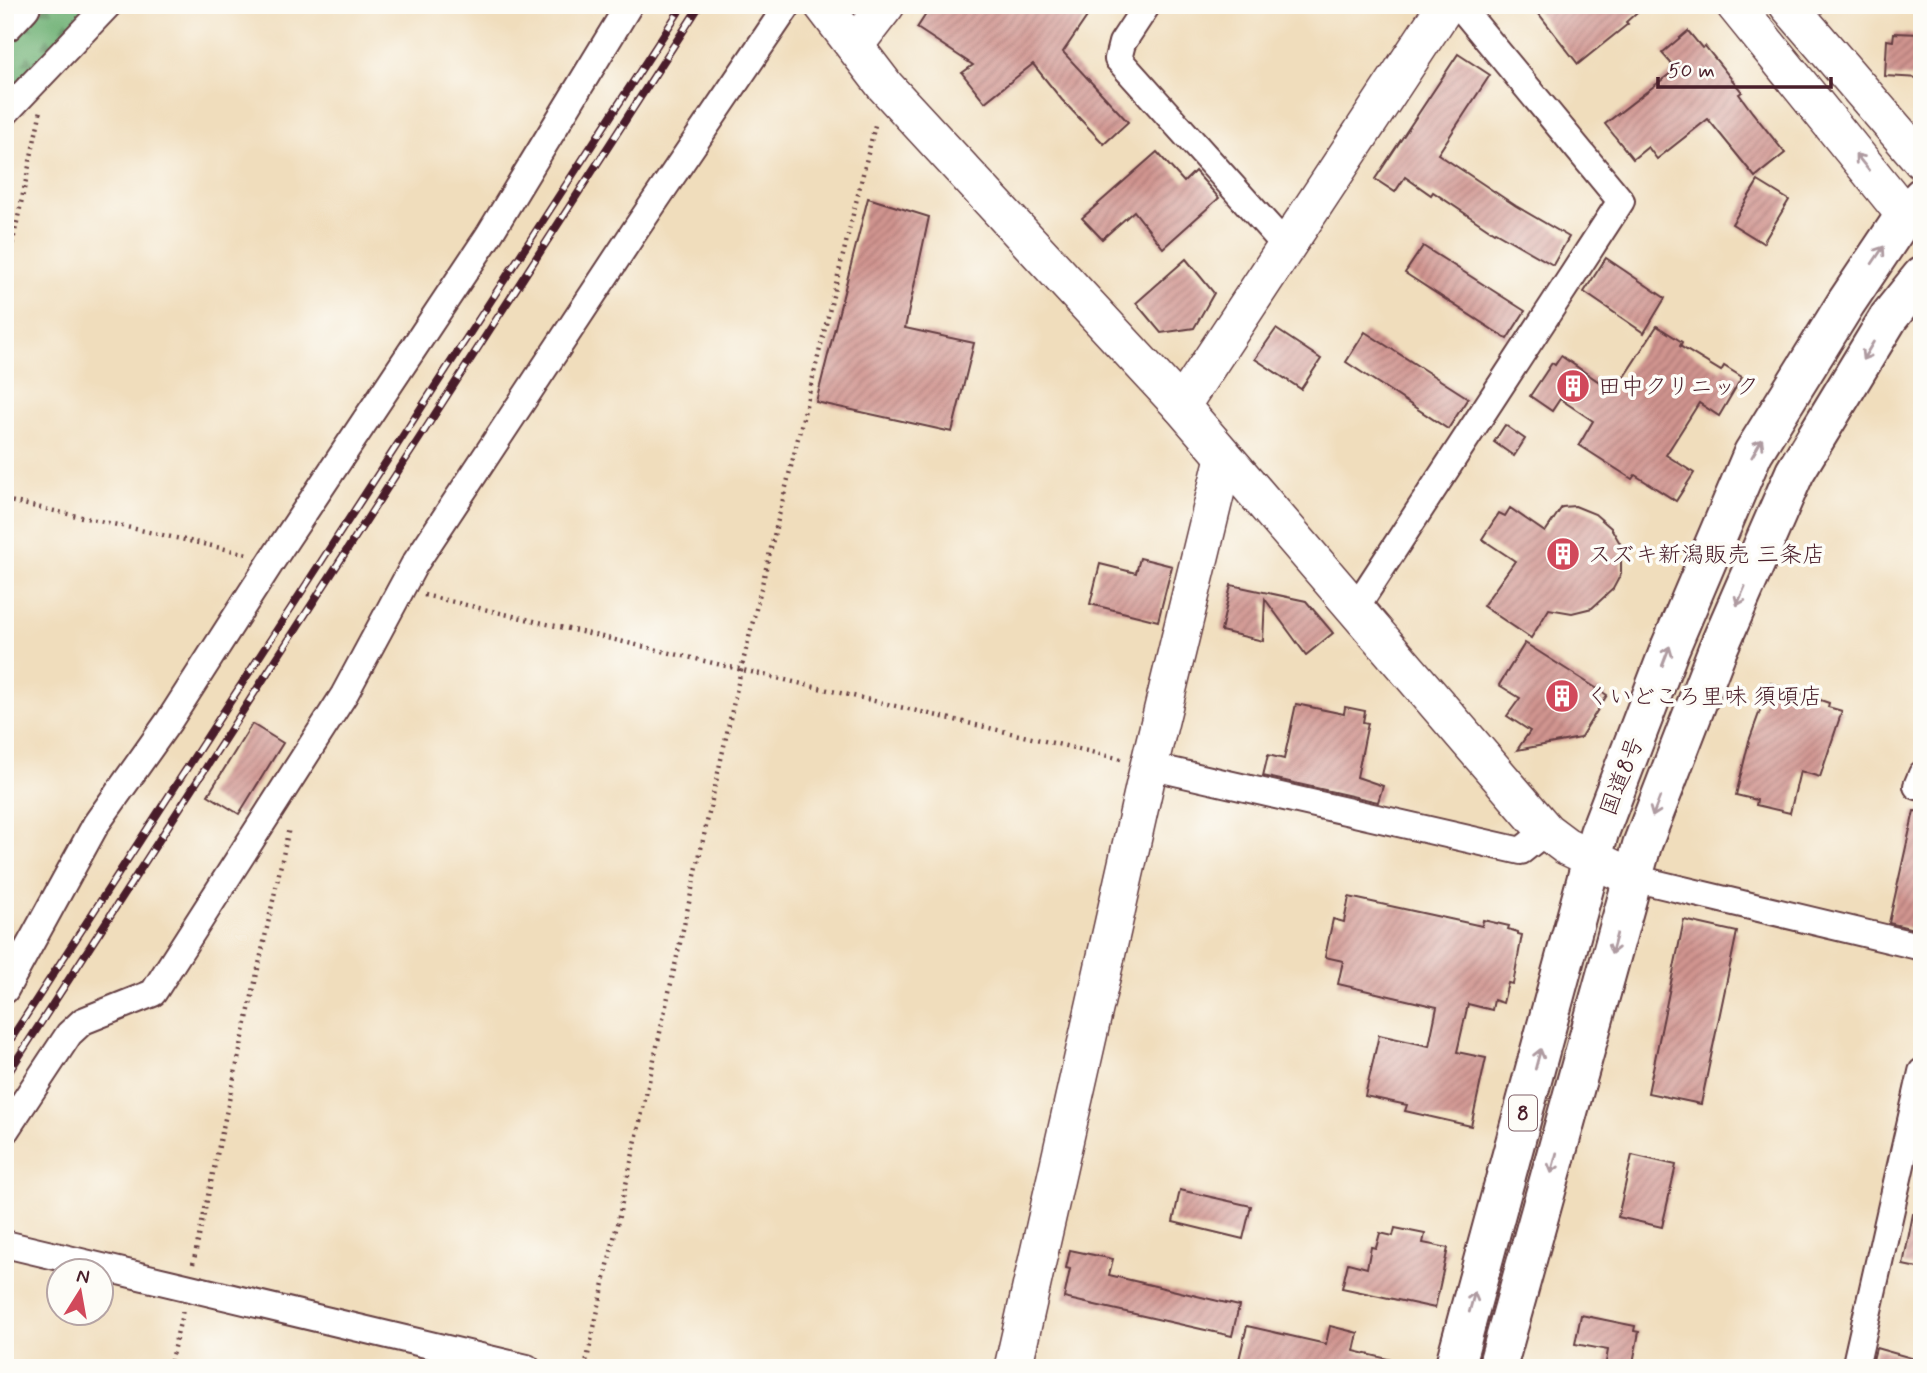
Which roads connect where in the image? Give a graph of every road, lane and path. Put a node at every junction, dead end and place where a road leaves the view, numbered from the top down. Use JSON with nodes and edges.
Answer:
{"nodes":[{"id":1,"x":20,"y":5,"type":"edge"},
{"id":2,"x":108,"y":5,"type":"edge"},
{"id":3,"x":629,"y":5,"type":"edge"},
{"id":4,"x":788,"y":5,"type":"edge"},
{"id":5,"x":886,"y":5,"type":"edge"},
{"id":6,"x":1147,"y":5,"type":"edge"},
{"id":7,"x":1446,"y":5,"type":"edge"},
{"id":8,"x":1459,"y":5,"type":"edge"},
{"id":9,"x":1735,"y":5,"type":"edge"},
{"id":10,"x":1788,"y":5,"type":"edge"},
{"id":11,"x":829,"y":8,"type":"edge"},
{"id":12,"x":5,"y":22,"type":"edge"},
{"id":13,"x":855,"y":45,"type":"junction"},
{"id":14,"x":51,"y":65,"type":"junction"},
{"id":15,"x":885,"y":86,"type":"junction"},
{"id":16,"x":5,"y":113,"type":"edge"},
{"id":17,"x":1922,"y":161,"type":"edge"},
{"id":18,"x":1916,"y":211,"type":"edge"},
{"id":19,"x":1285,"y":245,"type":"junction"},
{"id":20,"x":1922,"y":276,"type":"edge"},
{"id":21,"x":5,"y":278,"type":"edge"},
{"id":22,"x":1181,"y":406,"type":"junction"},
{"id":23,"x":1224,"y":458,"type":"junction"},
{"id":24,"x":5,"y":500,"type":"edge"},
{"id":25,"x":272,"y":559,"type":"junction"},
{"id":26,"x":399,"y":589,"type":"junction"},
{"id":27,"x":1356,"y":607,"type":"junction"},
{"id":28,"x":741,"y":670,"type":"junction"},
{"id":29,"x":1149,"y":766,"type":"junction"},
{"id":30,"x":1922,"y":774,"type":"edge"},
{"id":31,"x":1922,"y":787,"type":"edge"},
{"id":32,"x":290,"y":824,"type":"dead end"},
{"id":33,"x":1546,"y":831,"type":"junction"},
{"id":34,"x":1592,"y":858,"type":"junction"},
{"id":35,"x":1633,"y":878,"type":"junction"},
{"id":36,"x":1922,"y":947,"type":"edge"},
{"id":37,"x":5,"y":990,"type":"edge"},
{"id":38,"x":1922,"y":1072,"type":"edge"},
{"id":39,"x":5,"y":1131,"type":"edge"},
{"id":40,"x":5,"y":1244,"type":"edge"},
{"id":41,"x":188,"y":1287,"type":"junction"},
{"id":42,"x":169,"y":1368,"type":"edge"},
{"id":43,"x":527,"y":1368,"type":"edge"},
{"id":44,"x":585,"y":1368,"type":"edge"},
{"id":45,"x":1013,"y":1368,"type":"edge"},
{"id":46,"x":1454,"y":1368,"type":"edge"},
{"id":47,"x":1497,"y":1368,"type":"edge"},
{"id":48,"x":1855,"y":1368,"type":"edge"}],
"edges":[{"from":1,"to":12,"type":"highway"},
{"from":2,"to":14,"type":"street"},
{"from":3,"to":25,"type":"street"},
{"from":4,"to":26,"type":"street"},
{"from":5,"to":13,"type":"street"},
{"from":6,"to":19,"type":"street"},
{"from":7,"to":19,"type":"street"},
{"from":8,"to":27,"type":"street"},
{"from":18,"to":9,"type":"street","one_way":true},
{"from":10,"to":17,"type":"street"},
{"from":11,"to":13,"type":"street"},
{"from":13,"to":15,"type":"street"},
{"from":14,"to":16,"type":"street"},
{"from":14,"to":21,"type":"path"},
{"from":15,"to":22,"type":"street"},
{"from":15,"to":28,"type":"path"},
{"from":34,"to":18,"type":"highway","name":"国道8号","number":"8","one_way":true},
{"from":19,"to":22,"type":"street"},
{"from":20,"to":35,"type":"highway","name":"国道8号","number":"8","one_way":true},
{"from":22,"to":23,"type":"street"},
{"from":23,"to":27,"type":"street"},
{"from":23,"to":29,"type":"street"},
{"from":24,"to":25,"type":"path"},
{"from":25,"to":37,"type":"street"},
{"from":26,"to":28,"type":"path"},
{"from":26,"to":39,"type":"street"},
{"from":27,"to":33,"type":"street"},
{"from":28,"to":29,"type":"path"},
{"from":28,"to":44,"type":"path"},
{"from":29,"to":33,"type":"street"},
{"from":29,"to":45,"type":"street"},
{"from":30,"to":31,"type":"street"},
{"from":32,"to":41,"type":"path"},
{"from":33,"to":34,"type":"street"},
{"from":34,"to":35,"type":"street"},
{"from":46,"to":34,"type":"highway","name":"国道8号","number":"8","one_way":true},
{"from":35,"to":36,"type":"street"},
{"from":35,"to":47,"type":"highway","name":"国道8号","number":"8","one_way":true},
{"from":38,"to":48,"type":"street"},
{"from":40,"to":41,"type":"street"},
{"from":41,"to":42,"type":"path"},
{"from":41,"to":43,"type":"street"}]}
